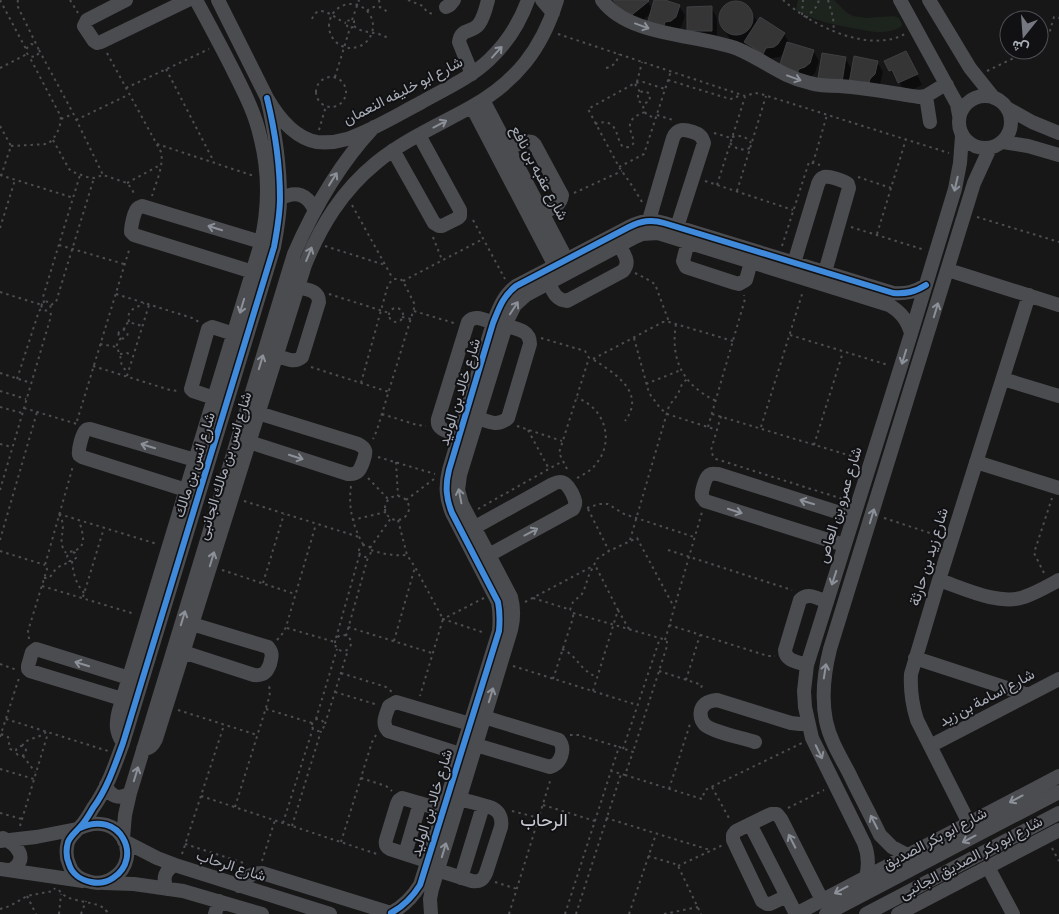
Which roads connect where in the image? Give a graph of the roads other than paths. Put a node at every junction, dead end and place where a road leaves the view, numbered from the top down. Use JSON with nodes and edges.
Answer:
{"nodes":[{"id":1,"x":126,"y":0,"type":"edge"},
{"id":2,"x":188,"y":0,"type":"edge"},
{"id":3,"x":196,"y":0,"type":"edge"},
{"id":4,"x":218,"y":0,"type":"edge"},
{"id":5,"x":488,"y":0,"type":"edge"},
{"id":6,"x":542,"y":0,"type":"edge"},
{"id":7,"x":602,"y":0,"type":"edge"},
{"id":8,"x":900,"y":0,"type":"edge"},
{"id":9,"x":929,"y":0,"type":"edge"},
{"id":10,"x":524,"y":1,"type":"edge"},
{"id":11,"x":555,"y":6,"type":"edge"},
{"id":12,"x":472,"y":74,"type":"junction"},
{"id":13,"x":947,"y":86,"type":"junction"},
{"id":14,"x":926,"y":96,"type":"junction"},
{"id":15,"x":267,"y":98,"type":"junction"},
{"id":16,"x":994,"y":98,"type":"junction"},
{"id":17,"x":477,"y":104,"type":"junction"},
{"id":18,"x":1007,"y":108,"type":"junction"},
{"id":19,"x":959,"y":115,"type":"junction"},
{"id":20,"x":930,"y":122,"type":"dead end"},
{"id":21,"x":374,"y":128,"type":"junction"},
{"id":22,"x":1059,"y":133,"type":"edge"},
{"id":23,"x":419,"y":135,"type":"junction"},
{"id":24,"x":962,"y":136,"type":"junction"},
{"id":25,"x":1003,"y":142,"type":"junction"},
{"id":26,"x":990,"y":148,"type":"junction"},
{"id":27,"x":508,"y":149,"type":"junction"},
{"id":28,"x":393,"y":150,"type":"junction"},
{"id":29,"x":1059,"y":155,"type":"edge"},
{"id":30,"x":280,"y":199,"type":"junction"},
{"id":31,"x":315,"y":211,"type":"junction"},
{"id":32,"x":542,"y":213,"type":"junction"},
{"id":33,"x":646,"y":221,"type":"junction"},
{"id":34,"x":677,"y":227,"type":"junction"},
{"id":35,"x":261,"y":242,"type":"junction"},
{"id":36,"x":688,"y":242,"type":"junction"},
{"id":37,"x":620,"y":246,"type":"junction"},
{"id":38,"x":751,"y":262,"type":"junction"},
{"id":39,"x":561,"y":263,"type":"junction"},
{"id":40,"x":794,"y":263,"type":"junction"},
{"id":41,"x":948,"y":270,"type":"junction"},
{"id":42,"x":253,"y":272,"type":"junction"},
{"id":43,"x":824,"y":272,"type":"junction"},
{"id":44,"x":549,"y":283,"type":"junction"},
{"id":45,"x":926,"y":285,"type":"junction"},
{"id":46,"x":298,"y":287,"type":"junction"},
{"id":47,"x":1029,"y":295,"type":"junction"},
{"id":48,"x":1059,"y":305,"type":"edge"},
{"id":49,"x":500,"y":324,"type":"junction"},
{"id":50,"x":911,"y":333,"type":"junction"},
{"id":51,"x":234,"y":334,"type":"junction"},
{"id":52,"x":276,"y":355,"type":"junction"},
{"id":53,"x":1003,"y":379,"type":"junction"},
{"id":54,"x":482,"y":385,"type":"junction"},
{"id":55,"x":1059,"y":396,"type":"edge"},
{"id":56,"x":214,"y":398,"type":"junction"},
{"id":57,"x":258,"y":412,"type":"junction"},
{"id":58,"x":478,"y":418,"type":"junction"},
{"id":59,"x":460,"y":435,"type":"junction"},
{"id":60,"x":878,"y":437,"type":"junction"},
{"id":61,"x":249,"y":442,"type":"junction"},
{"id":62,"x":895,"y":442,"type":"junction"},
{"id":63,"x":195,"y":460,"type":"junction"},
{"id":64,"x":871,"y":461,"type":"junction"},
{"id":65,"x":976,"y":462,"type":"junction"},
{"id":66,"x":888,"y":464,"type":"junction"},
{"id":67,"x":1057,"y":487,"type":"edge"},
{"id":68,"x":186,"y":490,"type":"junction"},
{"id":69,"x":856,"y":510,"type":"junction"},
{"id":70,"x":468,"y":525,"type":"junction"},
{"id":71,"x":844,"y":545,"type":"junction"},
{"id":72,"x":488,"y":555,"type":"junction"},
{"id":73,"x":939,"y":580,"type":"junction"},
{"id":74,"x":1055,"y":582,"type":"edge"},
{"id":75,"x":826,"y":602,"type":"junction"},
{"id":76,"x":192,"y":624,"type":"junction"},
{"id":77,"x":184,"y":652,"type":"junction"},
{"id":78,"x":915,"y":658,"type":"junction"},
{"id":79,"x":807,"y":665,"type":"junction"},
{"id":80,"x":128,"y":678,"type":"junction"},
{"id":81,"x":1059,"y":679,"type":"edge"},
{"id":82,"x":1028,"y":695,"type":"junction"},
{"id":83,"x":122,"y":699,"type":"junction"},
{"id":84,"x":484,"y":717,"type":"junction"},
{"id":85,"x":808,"y":723,"type":"junction"},
{"id":86,"x":470,"y":724,"type":"junction"},
{"id":87,"x":754,"y":742,"type":"dead end"},
{"id":88,"x":476,"y":745,"type":"junction"},
{"id":89,"x":930,"y":746,"type":"junction"},
{"id":90,"x":121,"y":749,"type":"junction"},
{"id":91,"x":143,"y":749,"type":"junction"},
{"id":92,"x":460,"y":754,"type":"junction"},
{"id":93,"x":460,"y":775,"type":"junction"},
{"id":94,"x":1059,"y":776,"type":"edge"},
{"id":95,"x":106,"y":785,"type":"junction"},
{"id":96,"x":1059,"y":792,"type":"edge"},
{"id":97,"x":130,"y":793,"type":"junction"},
{"id":98,"x":459,"y":799,"type":"junction"},
{"id":99,"x":420,"y":803,"type":"junction"},
{"id":100,"x":483,"y":806,"type":"junction"},
{"id":101,"x":443,"y":810,"type":"junction"},
{"id":102,"x":1059,"y":813,"type":"edge"},
{"id":103,"x":969,"y":823,"type":"junction"},
{"id":104,"x":750,"y":824,"type":"junction"},
{"id":105,"x":79,"y":828,"type":"junction"},
{"id":106,"x":1059,"y":830,"type":"edge"},
{"id":107,"x":6,"y":839,"type":"edge"},
{"id":108,"x":124,"y":840,"type":"junction"},
{"id":109,"x":405,"y":854,"type":"junction"},
{"id":110,"x":907,"y":855,"type":"junction"},
{"id":111,"x":176,"y":865,"type":"junction"},
{"id":112,"x":432,"y":865,"type":"junction"},
{"id":113,"x":988,"y":867,"type":"junction"},
{"id":114,"x":5,"y":870,"type":"edge"},
{"id":115,"x":866,"y":877,"type":"junction"},
{"id":116,"x":461,"y":878,"type":"junction"},
{"id":117,"x":86,"y":881,"type":"junction"},
{"id":118,"x":101,"y":883,"type":"junction"},
{"id":119,"x":239,"y":886,"type":"junction"},
{"id":120,"x":167,"y":889,"type":"junction"},
{"id":121,"x":787,"y":896,"type":"junction"},
{"id":122,"x":822,"y":900,"type":"junction"},
{"id":123,"x":217,"y":907,"type":"edge"},
{"id":124,"x":262,"y":914,"type":"edge"},
{"id":125,"x":330,"y":914,"type":"edge"},
{"id":126,"x":392,"y":914,"type":"edge"},
{"id":127,"x":431,"y":914,"type":"edge"},
{"id":128,"x":796,"y":914,"type":"edge"},
{"id":129,"x":826,"y":914,"type":"edge"},
{"id":130,"x":866,"y":914,"type":"edge"},
{"id":131,"x":898,"y":914,"type":"edge"},
{"id":132,"x":1013,"y":914,"type":"edge"}],
"edges":[{"from":1,"to":2,"type":"street"},
{"from":3,"to":35,"type":"street","name":"شارع انس بن مالك الجانبى"},
{"from":4,"to":15,"type":"street"},
{"from":5,"to":12,"type":"street"},
{"from":6,"to":11,"type":"street"},
{"from":7,"to":14,"type":"street","one_way":true},
{"from":8,"to":13,"type":"street"},
{"from":9,"to":16,"type":"street"},
{"from":12,"to":10,"type":"street","name":"شارع ابو خليفه النعمان","one_way":true},
{"from":11,"to":17,"type":"street","name":"شارع انس بن مالك الجانبى"},
{"from":12,"to":21,"type":"street","name":"شارع ابو خليفه النعمان"},
{"from":13,"to":14,"type":"street"},
{"from":13,"to":19,"type":"street"},
{"from":14,"to":20,"type":"street"},
{"from":15,"to":21,"type":"street","name":"شارع ابو خليفه النعمان"},
{"from":15,"to":30,"type":"street","name":"شارع انس بن مالك"},
{"from":16,"to":18,"type":"street"},
{"from":16,"to":19,"type":"street"},
{"from":23,"to":17,"type":"street","name":"شارع انس بن مالك الجانبى","one_way":true},
{"from":17,"to":27,"type":"street","name":"شارع عقبه بن نافع"},
{"from":17,"to":39,"type":"street","name":"شارع عقبه بن نافع"},
{"from":18,"to":22,"type":"street"},
{"from":18,"to":25,"type":"street"},
{"from":19,"to":24,"type":"street"},
{"from":31,"to":21,"type":"street","one_way":true},
{"from":23,"to":28,"type":"street","name":"شارع انس بن مالك الجانبى"},
{"from":23,"to":28,"type":"street"},
{"from":24,"to":26,"type":"street"},
{"from":24,"to":45,"type":"street","name":"شارع عمرو بن العاص","one_way":true},
{"from":25,"to":26,"type":"street"},
{"from":25,"to":29,"type":"street"},
{"from":26,"to":41,"type":"street"},
{"from":27,"to":32,"type":"street","name":"شارع عقبه بن نافع"},
{"from":27,"to":32,"type":"street"},
{"from":46,"to":28,"type":"street","name":"شارع انس بن مالك الجانبى","one_way":true},
{"from":30,"to":31,"type":"street"},
{"from":30,"to":90,"type":"street","name":"شارع انس بن مالك"},
{"from":91,"to":31,"type":"street","one_way":true},
{"from":32,"to":39,"type":"street","name":"شارع عقبه بن نافع"},
{"from":33,"to":34,"type":"street"},
{"from":33,"to":34,"type":"street"},
{"from":33,"to":39,"type":"street","name":"شارع خالد بن الوليد"},
{"from":34,"to":40,"type":"street"},
{"from":35,"to":42,"type":"street","name":"شارع انس بن مالك الجانبى"},
{"from":35,"to":42,"type":"street","one_way":true},
{"from":36,"to":37,"type":"street","name":"شارع خالد بن الوليد"},
{"from":36,"to":38,"type":"street","name":"شارع خالد بن الوليد"},
{"from":36,"to":38,"type":"street"},
{"from":37,"to":44,"type":"street","name":"شارع خالد بن الوليد"},
{"from":37,"to":44,"type":"street"},
{"from":38,"to":50,"type":"street","name":"شارع خالد بن الوليد"},
{"from":39,"to":49,"type":"street","name":"شارع خالد بن الوليد"},
{"from":40,"to":43,"type":"street"},
{"from":40,"to":43,"type":"street"},
{"from":41,"to":47,"type":"street"},
{"from":62,"to":41,"type":"street","one_way":true},
{"from":42,"to":51,"type":"street","name":"شارع انس بن مالك الجانبى","one_way":true},
{"from":43,"to":45,"type":"street"},
{"from":49,"to":44,"type":"street","name":"شارع خالد بن الوليد","one_way":true},
{"from":45,"to":50,"type":"street","name":"شارع عمرو بن العاص"},
{"from":46,"to":52,"type":"street","name":"شارع انس بن مالك الجانبى"},
{"from":46,"to":52,"type":"street"},
{"from":47,"to":48,"type":"street"},
{"from":47,"to":53,"type":"street","name":"شارع زيد بن حارثة"},
{"from":49,"to":54,"type":"street","name":"شارع خالد بن الوليد"},
{"from":49,"to":58,"type":"street"},
{"from":49,"to":59,"type":"street"},
{"from":50,"to":60,"type":"street","name":"شارع عمرو بن العاص","one_way":true},
{"from":51,"to":56,"type":"street","name":"شارع انس بن مالك الجانبى"},
{"from":51,"to":56,"type":"street"},
{"from":52,"to":57,"type":"street","name":"شارع انس بن مالك الجانبى"},
{"from":53,"to":55,"type":"street"},
{"from":53,"to":65,"type":"street","name":"شارع زيد بن حارثة"},
{"from":54,"to":58,"type":"street","name":"شارع خالد بن الوليد"},
{"from":54,"to":59,"type":"street","name":"شارع خالد بن الوليد"},
{"from":56,"to":63,"type":"street","name":"شارع انس بن مالك الجانبى"},
{"from":57,"to":61,"type":"street","name":"شارع انس بن مالك الجانبى"},
{"from":61,"to":57,"type":"street","one_way":true},
{"from":70,"to":58,"type":"street","name":"شارع خالد بن الوليد","one_way":true},
{"from":59,"to":70,"type":"street","name":"شارع خالد بن الوليد"},
{"from":60,"to":62,"type":"street"},
{"from":60,"to":64,"type":"street","name":"شارع عمرو بن العاص"},
{"from":76,"to":61,"type":"street","name":"شارع انس بن مالك الجانبى","one_way":true},
{"from":62,"to":66,"type":"street"},
{"from":63,"to":68,"type":"street","name":"شارع انس بن مالك الجانبى"},
{"from":63,"to":68,"type":"street","one_way":true},
{"from":64,"to":66,"type":"street"},
{"from":64,"to":69,"type":"street","name":"شارع عمرو بن العاص"},
{"from":65,"to":67,"type":"street"},
{"from":65,"to":73,"type":"street","name":"شارع زيد بن حارثة"},
{"from":110,"to":66,"type":"street","one_way":true},
{"from":68,"to":80,"type":"street","name":"شارع انس بن مالك الجانبى"},
{"from":69,"to":71,"type":"street","name":"شارع عمرو بن العاص"},
{"from":69,"to":71,"type":"street","one_way":true},
{"from":70,"to":72,"type":"street","name":"شارع خالد بن الوليد"},
{"from":72,"to":70,"type":"street","one_way":true},
{"from":70,"to":86,"type":"street","name":"شارع خالد بن الوليد"},
{"from":71,"to":75,"type":"street","name":"شارع عمرو بن العاص","one_way":true},
{"from":84,"to":72,"type":"street","name":"شارع خالد بن الوليد","one_way":true},
{"from":73,"to":74,"type":"street"},
{"from":73,"to":78,"type":"street","name":"شارع زيد بن حارثة"},
{"from":75,"to":79,"type":"street","name":"شارع عمرو بن العاص"},
{"from":75,"to":79,"type":"street"},
{"from":76,"to":77,"type":"street","name":"شارع انس بن مالك الجانبى"},
{"from":76,"to":77,"type":"street"},
{"from":77,"to":91,"type":"street","name":"شارع انس بن مالك الجانبى"},
{"from":78,"to":82,"type":"street"},
{"from":78,"to":89,"type":"street","name":"شارع زيد بن حارثة"},
{"from":79,"to":85,"type":"street","name":"شارع عمرو بن العاص"},
{"from":80,"to":83,"type":"street","name":"شارع انس بن مالك الجانبى"},
{"from":80,"to":83,"type":"street","one_way":true},
{"from":81,"to":82,"type":"street","name":"شارع اسامة بن زيد"},
{"from":82,"to":89,"type":"street","name":"شارع اسامة بن زيد"},
{"from":83,"to":90,"type":"street","name":"شارع انس بن مالك الجانبى"},
{"from":84,"to":88,"type":"street","name":"شارع خالد بن الوليد"},
{"from":84,"to":88,"type":"street"},
{"from":85,"to":87,"type":"street"},
{"from":85,"to":115,"type":"street","name":"شارع عمرو بن العاص","one_way":true},
{"from":86,"to":92,"type":"street","name":"شارع خالد بن الوليد"},
{"from":86,"to":92,"type":"street"},
{"from":88,"to":93,"type":"street","name":"شارع خالد بن الوليد"},
{"from":89,"to":103,"type":"street","name":"شارع زيد بن حارثة"},
{"from":90,"to":95,"type":"street","name":"شارع انس بن مالك"},
{"from":97,"to":91,"type":"street","one_way":true},
{"from":92,"to":93,"type":"street","name":"شارع خالد بن الوليد"},
{"from":93,"to":98,"type":"street","name":"شارع خالد بن الوليد"},
{"from":93,"to":101,"type":"street","name":"شارع خالد بن الوليد"},
{"from":94,"to":103,"type":"street","name":"شارع ابو بكر الصديق الجانبى","one_way":true},
{"from":95,"to":97,"type":"street"},
{"from":95,"to":105,"type":"street","name":"شارع انس بن مالك"},
{"from":96,"to":129,"type":"street","name":"شارع ابو بكر الصديق","one_way":true},
{"from":97,"to":108,"type":"street"},
{"from":98,"to":100,"type":"street"},
{"from":112,"to":98,"type":"street","name":"شارع خالد بن الوليد","one_way":true},
{"from":99,"to":101,"type":"street"},
{"from":99,"to":109,"type":"street"},
{"from":99,"to":109,"type":"street"},
{"from":100,"to":116,"type":"street"},
{"from":100,"to":116,"type":"street"},
{"from":101,"to":112,"type":"street","name":"شارع خالد بن الوليد"},
{"from":102,"to":130,"type":"street"},
{"from":103,"to":110,"type":"street","name":"شارع ابو بكر الصديق الجانبى"},
{"from":104,"to":121,"type":"street"},
{"from":104,"to":121,"type":"street"},
{"from":122,"to":104,"type":"street","one_way":true},
{"from":105,"to":107,"type":"street"},
{"from":105,"to":108,"type":"street"},
{"from":105,"to":117,"type":"street"},
{"from":106,"to":113,"type":"street","name":"شارع ابو بكر الصديق الجانبى"},
{"from":107,"to":114,"type":"street"},
{"from":108,"to":111,"type":"street","name":"شارع الرحاب"},
{"from":108,"to":118,"type":"street"},
{"from":109,"to":112,"type":"street"},
{"from":110,"to":115,"type":"street","name":"شارع ابو بكر الصديق الجانبى"},
{"from":111,"to":119,"type":"street","name":"شارع الرحاب"},
{"from":111,"to":120,"type":"street"},
{"from":112,"to":116,"type":"street"},
{"from":112,"to":126,"type":"street","name":"شارع خالد بن الوليد"},
{"from":112,"to":127,"type":"street","name":"شارع خالد بن الوليد"},
{"from":113,"to":131,"type":"street","name":"شارع ابو بكر الصديق الجانبى"},
{"from":113,"to":132,"type":"street"},
{"from":114,"to":117,"type":"street"},
{"from":115,"to":122,"type":"street","name":"شارع ابو بكر الصديق الجانبى","one_way":true},
{"from":117,"to":118,"type":"street"},
{"from":118,"to":120,"type":"street"},
{"from":119,"to":125,"type":"street","name":"شارع الرحاب"},
{"from":119,"to":126,"type":"street"},
{"from":120,"to":123,"type":"street"},
{"from":121,"to":128,"type":"street"},
{"from":122,"to":128,"type":"street","name":"شارع ابو بكر الصديق الجانبى"},
{"from":123,"to":124,"type":"street"}]}
